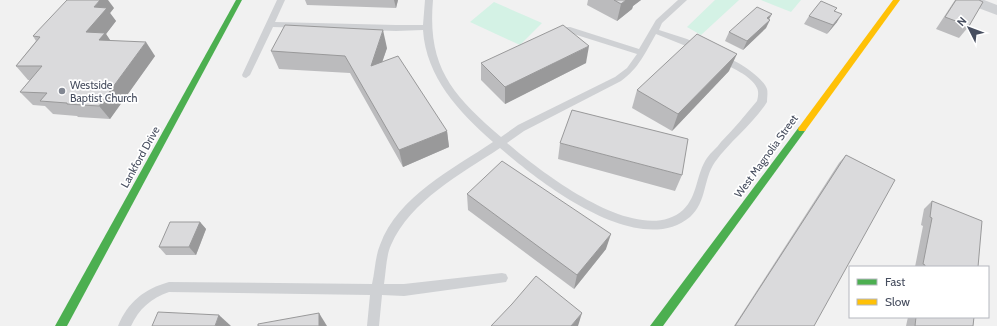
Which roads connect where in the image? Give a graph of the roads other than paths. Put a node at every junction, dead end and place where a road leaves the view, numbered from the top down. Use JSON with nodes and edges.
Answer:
{"nodes":[{"id":1,"x":239,"y":0,"type":"edge"},
{"id":2,"x":282,"y":0,"type":"edge"},
{"id":3,"x":429,"y":0,"type":"edge"},
{"id":4,"x":683,"y":0,"type":"edge"},
{"id":5,"x":897,"y":0,"type":"edge"},
{"id":6,"x":970,"y":0,"type":"edge"},
{"id":7,"x":997,"y":10,"type":"edge"},
{"id":8,"x":270,"y":24,"type":"junction"},
{"id":9,"x":426,"y":27,"type":"junction"},
{"id":10,"x":567,"y":29,"type":"edge"},
{"id":11,"x":654,"y":32,"type":"junction"},
{"id":12,"x":642,"y":53,"type":"junction"},
{"id":13,"x":246,"y":75,"type":"dead end"},
{"id":14,"x":500,"y":142,"type":"junction"},
{"id":15,"x":502,"y":278,"type":"dead end"},
{"id":16,"x":377,"y":290,"type":"junction"},
{"id":17,"x":61,"y":326,"type":"edge"},
{"id":18,"x":124,"y":326,"type":"edge"},
{"id":19,"x":373,"y":326,"type":"edge"},
{"id":20,"x":656,"y":326,"type":"edge"}],
"edges":[{"from":1,"to":17,"type":"street","name":"Lankford Drive"},
{"from":2,"to":8,"type":"lane"},
{"from":3,"to":9,"type":"lane"},
{"from":4,"to":11,"type":"lane"},
{"from":5,"to":20,"type":"street","name":"West Magnolia Street"},
{"from":6,"to":7,"type":"street"},
{"from":8,"to":9,"type":"lane"},
{"from":8,"to":13,"type":"lane"},
{"from":9,"to":14,"type":"lane"},
{"from":10,"to":12,"type":"lane"},
{"from":11,"to":12,"type":"lane"},
{"from":11,"to":14,"type":"lane"},
{"from":12,"to":14,"type":"lane"},
{"from":14,"to":16,"type":"lane"},
{"from":15,"to":16,"type":"lane"},
{"from":16,"to":18,"type":"lane"},
{"from":16,"to":19,"type":"lane"}]}
